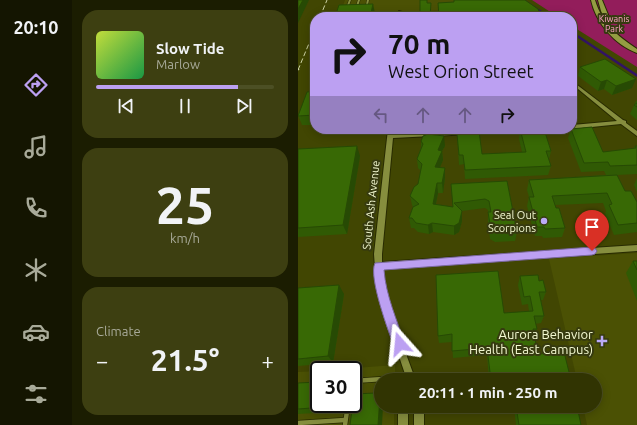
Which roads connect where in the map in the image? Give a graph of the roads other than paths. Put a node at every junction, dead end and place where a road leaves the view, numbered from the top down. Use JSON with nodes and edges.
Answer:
{"nodes":[{"id":1,"x":350,"y":0,"type":"edge"},
{"id":2,"x":359,"y":0,"type":"edge"},
{"id":3,"x":368,"y":0,"type":"edge"},
{"id":4,"x":593,"y":0,"type":"edge"},
{"id":5,"x":600,"y":0,"type":"edge"},
{"id":6,"x":356,"y":11,"type":"junction"},
{"id":7,"x":637,"y":45,"type":"edge"},
{"id":8,"x":637,"y":51,"type":"edge"},
{"id":9,"x":577,"y":86,"type":"edge"},
{"id":10,"x":624,"y":122,"type":"junction"},
{"id":11,"x":577,"y":127,"type":"edge"},
{"id":12,"x":391,"y":134,"type":"edge"},
{"id":13,"x":637,"y":134,"type":"edge"},
{"id":14,"x":637,"y":248,"type":"edge"},
{"id":15,"x":379,"y":266,"type":"junction"},
{"id":16,"x":408,"y":373,"type":"edge"},
{"id":17,"x":362,"y":380,"type":"edge"},
{"id":18,"x":374,"y":380,"type":"edge"},
{"id":19,"x":403,"y":413,"type":"edge"},
{"id":20,"x":419,"y":413,"type":"edge"},
{"id":21,"x":345,"y":422,"type":"edge"},
{"id":22,"x":298,"y":423,"type":"edge"},
{"id":23,"x":403,"y":425,"type":"edge"},
{"id":24,"x":419,"y":425,"type":"edge"}],
"edges":[{"from":1,"to":6,"type":"lane"},
{"from":2,"to":6,"type":"lane"},
{"from":3,"to":6,"type":"lane"},
{"from":4,"to":8,"type":"street"},
{"from":5,"to":7,"type":"street"},
{"from":9,"to":10,"type":"street"},
{"from":10,"to":11,"type":"street"},
{"from":10,"to":13,"type":"street"},
{"from":12,"to":15,"type":"street","name":"South Ash Avenue"},
{"from":14,"to":15,"type":"street"},
{"from":15,"to":16,"type":"street","name":"South Ash Avenue"},
{"from":17,"to":18,"type":"lane"},
{"from":19,"to":23,"type":"street"},
{"from":20,"to":24,"type":"street"},
{"from":21,"to":22,"type":"lane"}]}
